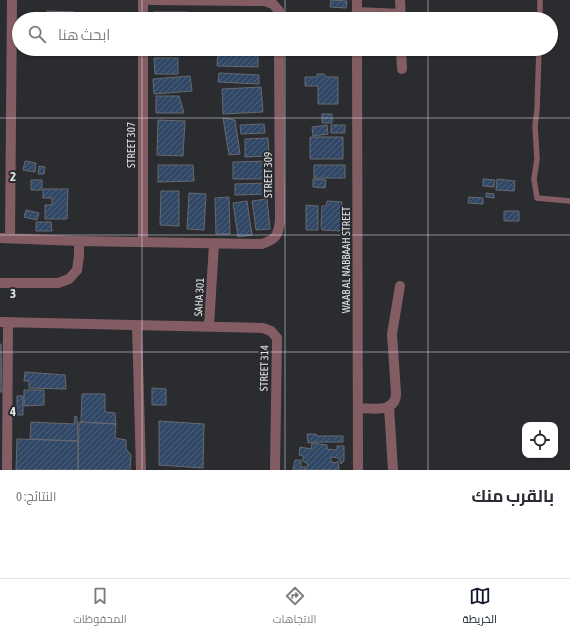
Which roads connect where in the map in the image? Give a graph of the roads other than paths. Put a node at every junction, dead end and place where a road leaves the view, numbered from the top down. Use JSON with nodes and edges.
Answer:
{"nodes":[{"id":1,"x":12,"y":0,"type":"edge"},
{"id":2,"x":143,"y":0,"type":"edge"},
{"id":3,"x":150,"y":0,"type":"edge"},
{"id":4,"x":357,"y":0,"type":"edge"},
{"id":5,"x":400,"y":0,"type":"edge"},
{"id":6,"x":540,"y":0,"type":"edge"},
{"id":7,"x":143,"y":12,"type":"edge"},
{"id":8,"x":279,"y":12,"type":"edge"},
{"id":9,"x":357,"y":12,"type":"edge"},
{"id":10,"x":401,"y":12,"type":"edge"},
{"id":11,"x":540,"y":12,"type":"edge"},
{"id":12,"x":143,"y":56,"type":"edge"},
{"id":13,"x":280,"y":56,"type":"edge"},
{"id":14,"x":357,"y":56,"type":"edge"},
{"id":15,"x":401,"y":56,"type":"edge"},
{"id":16,"x":539,"y":56,"type":"edge"},
{"id":17,"x":402,"y":69,"type":"dead end"},
{"id":18,"x":570,"y":201,"type":"edge"},
{"id":19,"x":0,"y":238,"type":"edge"},
{"id":20,"x":10,"y":238,"type":"junction"},
{"id":21,"x":79,"y":241,"type":"junction"},
{"id":22,"x":143,"y":241,"type":"junction"},
{"id":23,"x":214,"y":244,"type":"junction"},
{"id":24,"x":0,"y":282,"type":"edge"},
{"id":25,"x":400,"y":286,"type":"dead end"},
{"id":26,"x":4,"y":322,"type":"edge"},
{"id":27,"x":137,"y":325,"type":"junction"},
{"id":28,"x":209,"y":326,"type":"junction"},
{"id":29,"x":389,"y":407,"type":"junction"},
{"id":30,"x":358,"y":408,"type":"junction"},
{"id":31,"x":7,"y":470,"type":"edge"},
{"id":32,"x":140,"y":470,"type":"edge"},
{"id":33,"x":275,"y":470,"type":"edge"},
{"id":34,"x":358,"y":470,"type":"edge"},
{"id":35,"x":393,"y":470,"type":"edge"}],
"edges":[{"from":1,"to":20,"type":"street"},
{"from":2,"to":7,"type":"street"},
{"from":3,"to":8,"type":"street"},
{"from":4,"to":9,"type":"street"},
{"from":5,"to":10,"type":"street"},
{"from":6,"to":11,"type":"lane"},
{"from":12,"to":22,"type":"street","name":"STREET 307"},
{"from":13,"to":23,"type":"street","name":"STREET 309"},
{"from":14,"to":30,"type":"street","name":"WAAB AL NABBAAH STREET"},
{"from":15,"to":17,"type":"street"},
{"from":16,"to":18,"type":"lane"},
{"from":19,"to":20,"type":"street"},
{"from":20,"to":21,"type":"street"},
{"from":21,"to":22,"type":"street"},
{"from":21,"to":24,"type":"street"},
{"from":22,"to":23,"type":"street"},
{"from":23,"to":28,"type":"street","name":"SAHA 301"},
{"from":25,"to":29,"type":"street"},
{"from":26,"to":27,"type":"street","name":"SAHA 301"},
{"from":26,"to":31,"type":"street"},
{"from":27,"to":28,"type":"street","name":"SAHA 301"},
{"from":27,"to":32,"type":"street"},
{"from":28,"to":33,"type":"street","name":"STREET 314"},
{"from":29,"to":30,"type":"street"},
{"from":29,"to":35,"type":"street"},
{"from":30,"to":34,"type":"street","name":"WAAB AL NABBAAH STREET"}]}
